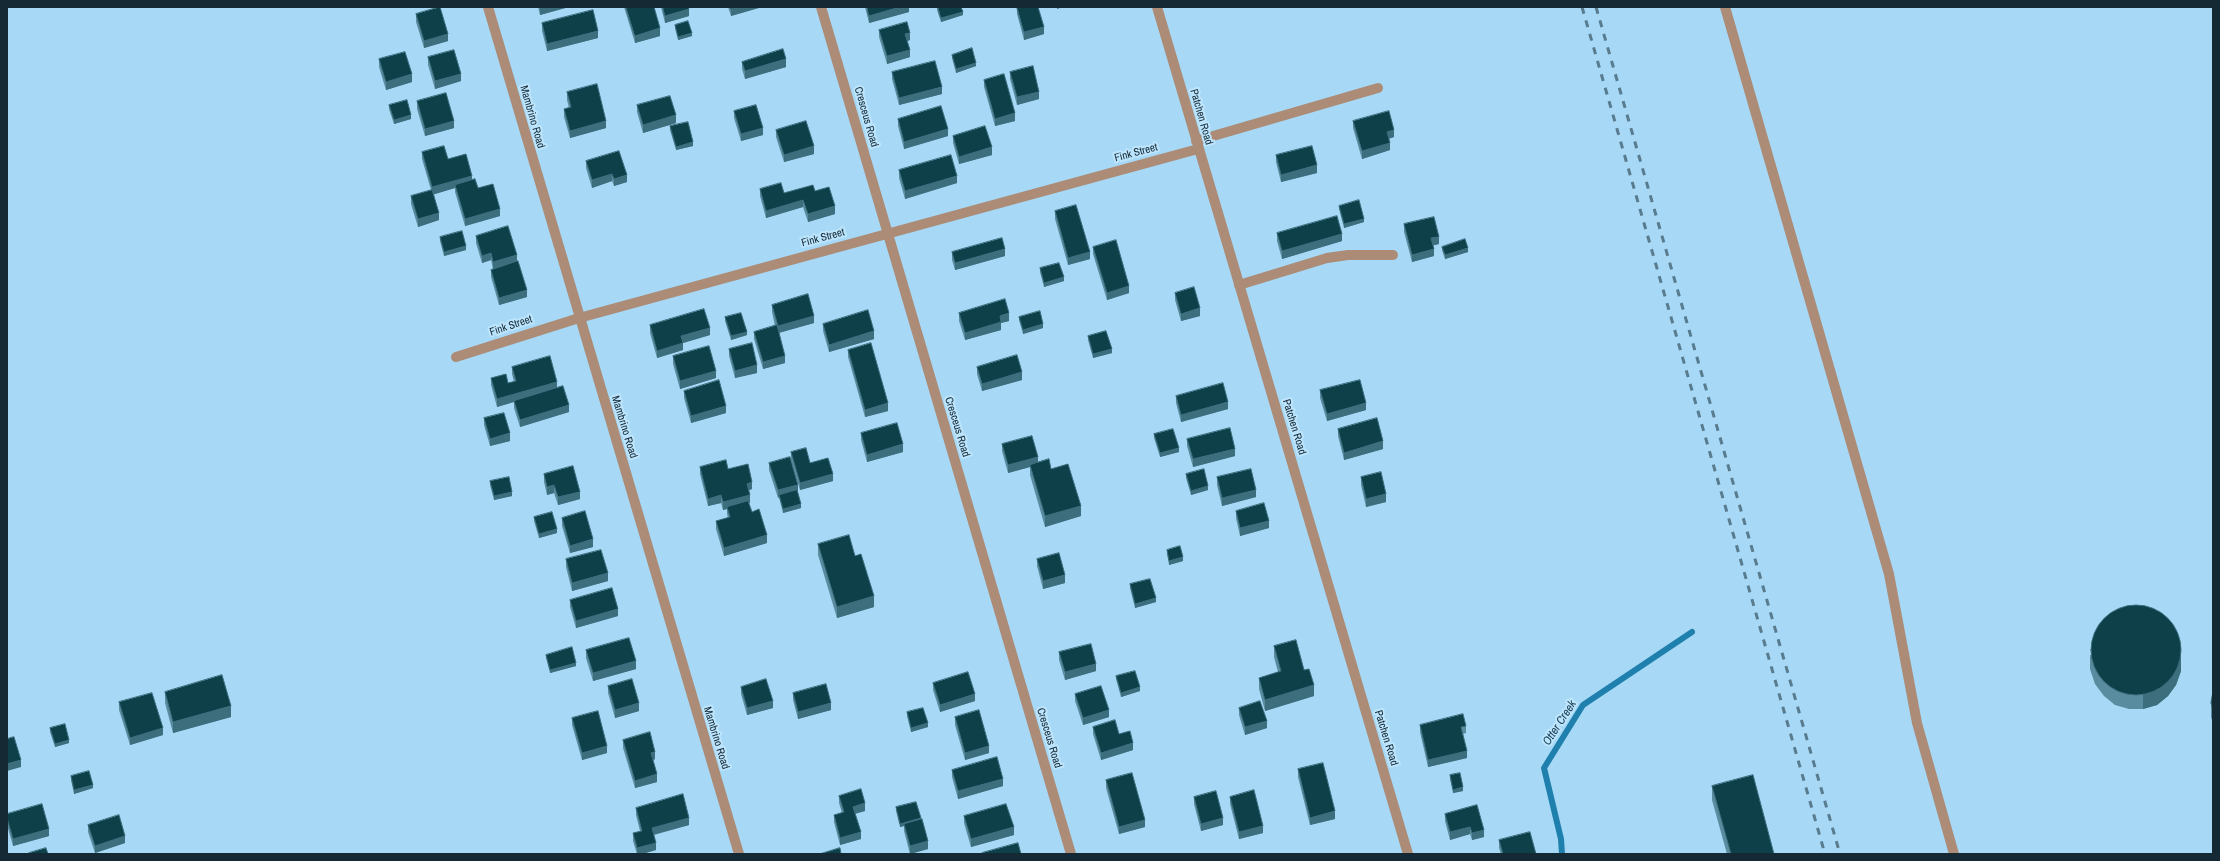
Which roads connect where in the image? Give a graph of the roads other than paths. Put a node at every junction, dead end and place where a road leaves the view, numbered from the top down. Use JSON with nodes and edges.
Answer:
{"nodes":[{"id":1,"x":488,"y":7,"type":"edge"},
{"id":2,"x":821,"y":7,"type":"edge"},
{"id":3,"x":1157,"y":7,"type":"edge"},
{"id":4,"x":1724,"y":7,"type":"edge"},
{"id":5,"x":1378,"y":88,"type":"dead end"},
{"id":6,"x":1197,"y":145,"type":"junction"},
{"id":7,"x":887,"y":233,"type":"junction"},
{"id":8,"x":1393,"y":255,"type":"dead end"},
{"id":9,"x":1239,"y":285,"type":"junction"},
{"id":10,"x":579,"y":318,"type":"junction"},
{"id":11,"x":456,"y":356,"type":"dead end"},
{"id":12,"x":739,"y":854,"type":"edge"},
{"id":13,"x":1071,"y":854,"type":"edge"},
{"id":14,"x":1408,"y":854,"type":"edge"},
{"id":15,"x":1954,"y":854,"type":"edge"}],
"edges":[{"from":1,"to":10,"type":"street","name":"Mambrino Road"},
{"from":2,"to":7,"type":"street","name":"Cresceus Road"},
{"from":3,"to":6,"type":"street","name":"Patchen Road"},
{"from":4,"to":15,"type":"street"},
{"from":5,"to":6,"type":"street","name":"Fink Street"},
{"from":6,"to":7,"type":"street","name":"Fink Street"},
{"from":6,"to":9,"type":"street","name":"Patchen Road"},
{"from":7,"to":10,"type":"street","name":"Fink Street"},
{"from":7,"to":13,"type":"street","name":"Cresceus Road"},
{"from":8,"to":9,"type":"street"},
{"from":9,"to":14,"type":"street","name":"Patchen Road"},
{"from":10,"to":11,"type":"street","name":"Fink Street"},
{"from":10,"to":12,"type":"street","name":"Mambrino Road"}]}
